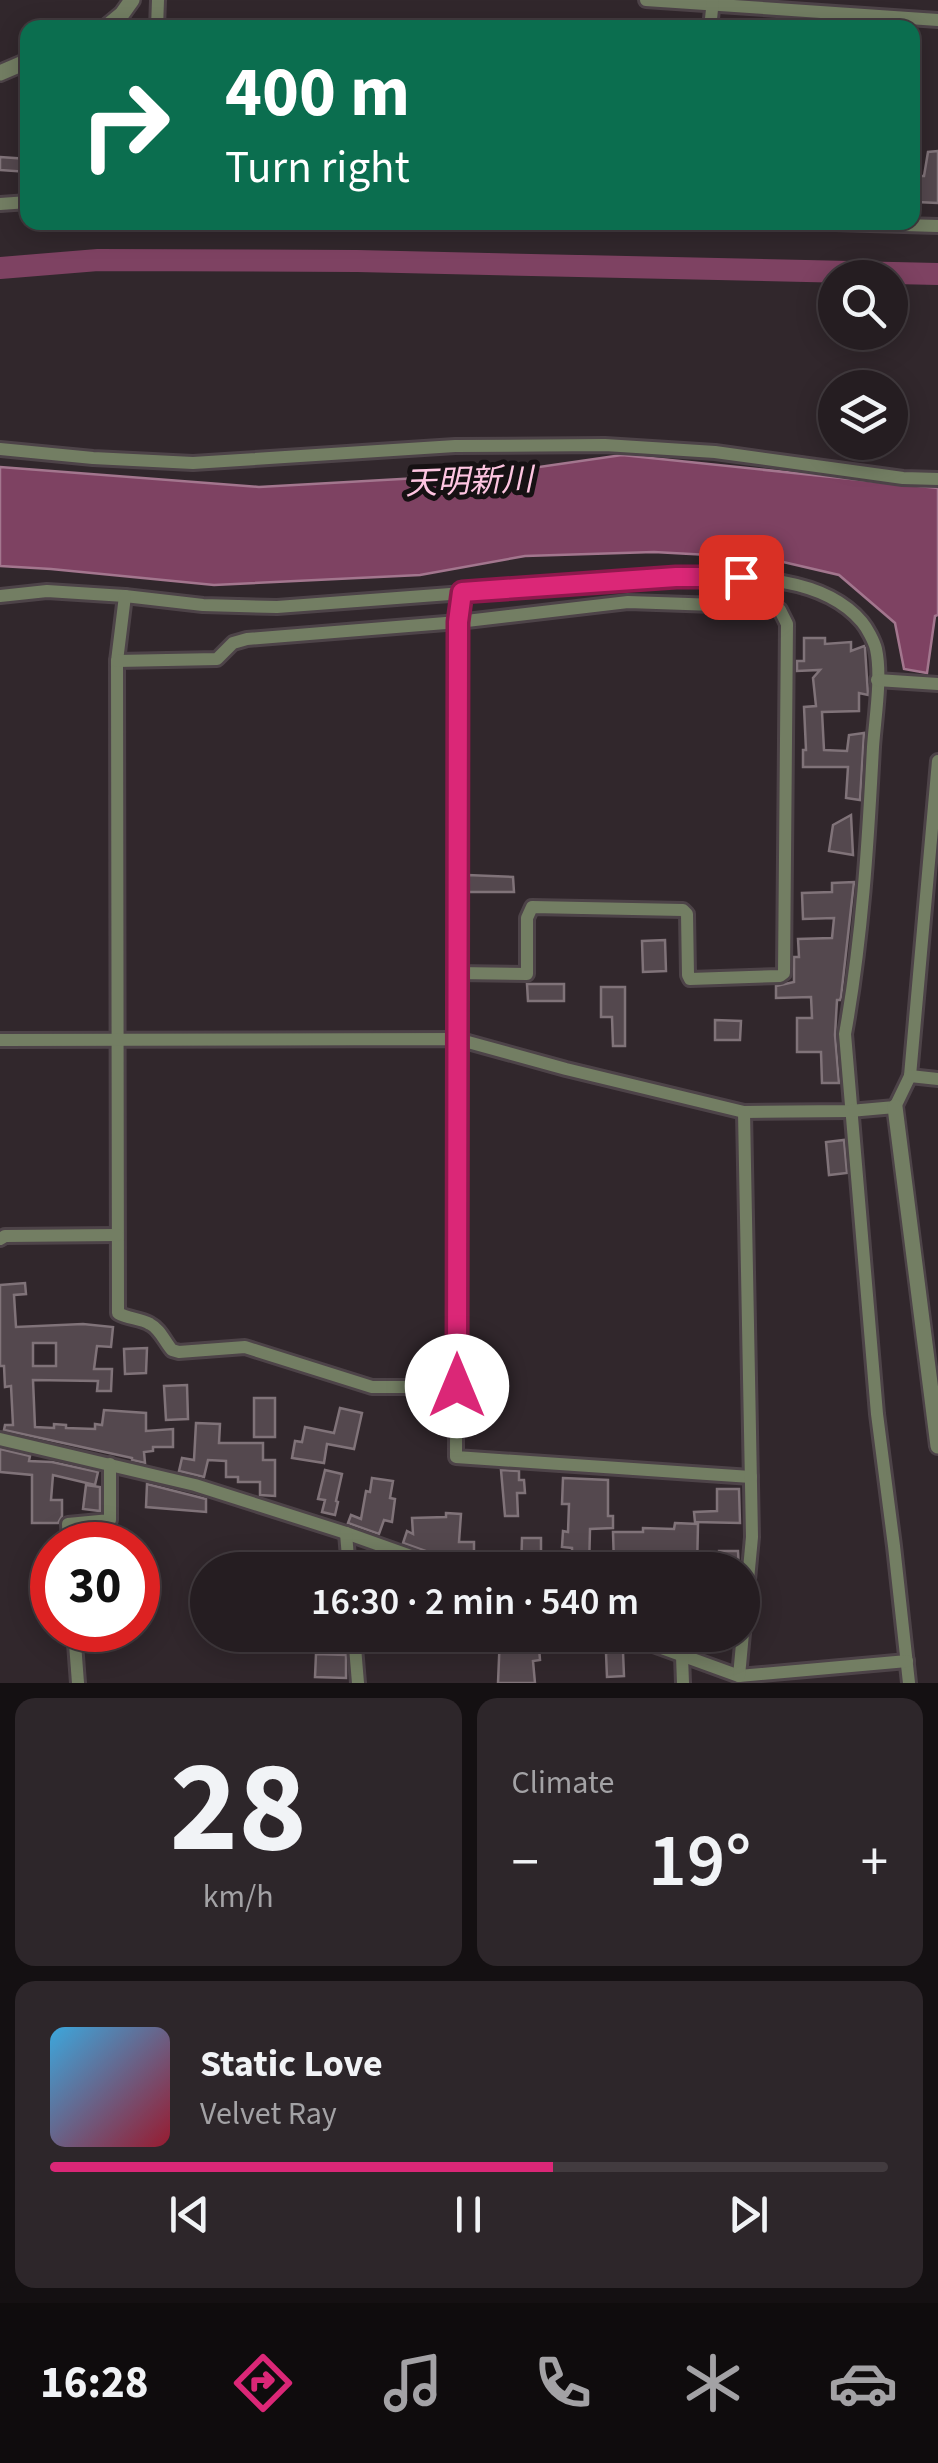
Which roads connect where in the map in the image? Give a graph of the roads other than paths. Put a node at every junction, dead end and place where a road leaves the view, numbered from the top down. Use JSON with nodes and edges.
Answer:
{"nodes":[{"id":1,"x":132,"y":0,"type":"edge"},
{"id":2,"x":646,"y":0,"type":"edge"},
{"id":3,"x":712,"y":2,"type":"edge"},
{"id":4,"x":115,"y":20,"type":"edge"},
{"id":5,"x":938,"y":20,"type":"edge"},
{"id":6,"x":0,"y":449,"type":"edge"},
{"id":7,"x":938,"y":479,"type":"edge"},
{"id":8,"x":462,"y":592,"type":"junction"},
{"id":9,"x":0,"y":596,"type":"edge"},
{"id":10,"x":126,"y":596,"type":"junction"},
{"id":11,"x":458,"y":622,"type":"junction"},
{"id":12,"x":117,"y":661,"type":"junction"},
{"id":13,"x":877,"y":680,"type":"junction"},
{"id":14,"x":938,"y":684,"type":"edge"},
{"id":15,"x":938,"y":761,"type":"edge"},
{"id":16,"x":456,"y":973,"type":"junction"},
{"id":17,"x":457,"y":1039,"type":"junction"},
{"id":18,"x":0,"y":1040,"type":"edge"},
{"id":19,"x":117,"y":1041,"type":"junction"},
{"id":20,"x":910,"y":1076,"type":"junction"},
{"id":21,"x":938,"y":1078,"type":"edge"},
{"id":22,"x":895,"y":1107,"type":"junction"},
{"id":23,"x":852,"y":1111,"type":"junction"},
{"id":24,"x":744,"y":1112,"type":"junction"},
{"id":25,"x":117,"y":1234,"type":"junction"},
{"id":26,"x":0,"y":1238,"type":"edge"},
{"id":27,"x":457,"y":1386,"type":"junction"},
{"id":28,"x":0,"y":1439,"type":"edge"},
{"id":29,"x":938,"y":1446,"type":"edge"},
{"id":30,"x":110,"y":1464,"type":"junction"},
{"id":31,"x":752,"y":1477,"type":"junction"},
{"id":32,"x":89,"y":1522,"type":"edge"},
{"id":33,"x":346,"y":1533,"type":"junction"},
{"id":34,"x":348,"y":1552,"type":"edge"},
{"id":35,"x":399,"y":1552,"type":"edge"},
{"id":36,"x":76,"y":1652,"type":"edge"},
{"id":37,"x":355,"y":1652,"type":"edge"},
{"id":38,"x":671,"y":1652,"type":"edge"},
{"id":39,"x":682,"y":1656,"type":"junction"},
{"id":40,"x":906,"y":1662,"type":"junction"},
{"id":41,"x":739,"y":1676,"type":"junction"},
{"id":42,"x":78,"y":1683,"type":"edge"},
{"id":43,"x":358,"y":1683,"type":"edge"},
{"id":44,"x":684,"y":1683,"type":"edge"},
{"id":45,"x":909,"y":1683,"type":"edge"}],
"edges":[{"from":1,"to":4,"type":"street"},
{"from":2,"to":3,"type":"street"},
{"from":3,"to":5,"type":"street"},
{"from":6,"to":7,"type":"street"},
{"from":8,"to":10,"type":"street"},
{"from":8,"to":11,"type":"street"},
{"from":8,"to":13,"type":"street"},
{"from":9,"to":10,"type":"street"},
{"from":10,"to":12,"type":"street"},
{"from":11,"to":12,"type":"street"},
{"from":11,"to":16,"type":"street"},
{"from":11,"to":16,"type":"street"},
{"from":12,"to":19,"type":"street"},
{"from":13,"to":14,"type":"street"},
{"from":13,"to":23,"type":"street"},
{"from":15,"to":20,"type":"street"},
{"from":16,"to":17,"type":"street"},
{"from":17,"to":19,"type":"street"},
{"from":17,"to":24,"type":"street"},
{"from":17,"to":27,"type":"street"},
{"from":18,"to":19,"type":"street"},
{"from":19,"to":25,"type":"street"},
{"from":20,"to":21,"type":"street"},
{"from":20,"to":22,"type":"street"},
{"from":22,"to":23,"type":"street"},
{"from":22,"to":29,"type":"street"},
{"from":23,"to":24,"type":"street"},
{"from":23,"to":40,"type":"street"},
{"from":24,"to":31,"type":"street"},
{"from":25,"to":26,"type":"street"},
{"from":25,"to":27,"type":"street"},
{"from":27,"to":31,"type":"street"},
{"from":28,"to":30,"type":"street"},
{"from":30,"to":32,"type":"street"},
{"from":30,"to":33,"type":"street"},
{"from":31,"to":41,"type":"street"},
{"from":33,"to":34,"type":"street"},
{"from":33,"to":35,"type":"street"},
{"from":36,"to":42,"type":"street"},
{"from":37,"to":43,"type":"street"},
{"from":38,"to":39,"type":"street"},
{"from":39,"to":41,"type":"street"},
{"from":39,"to":44,"type":"street"},
{"from":40,"to":41,"type":"street"},
{"from":40,"to":45,"type":"street"}]}
